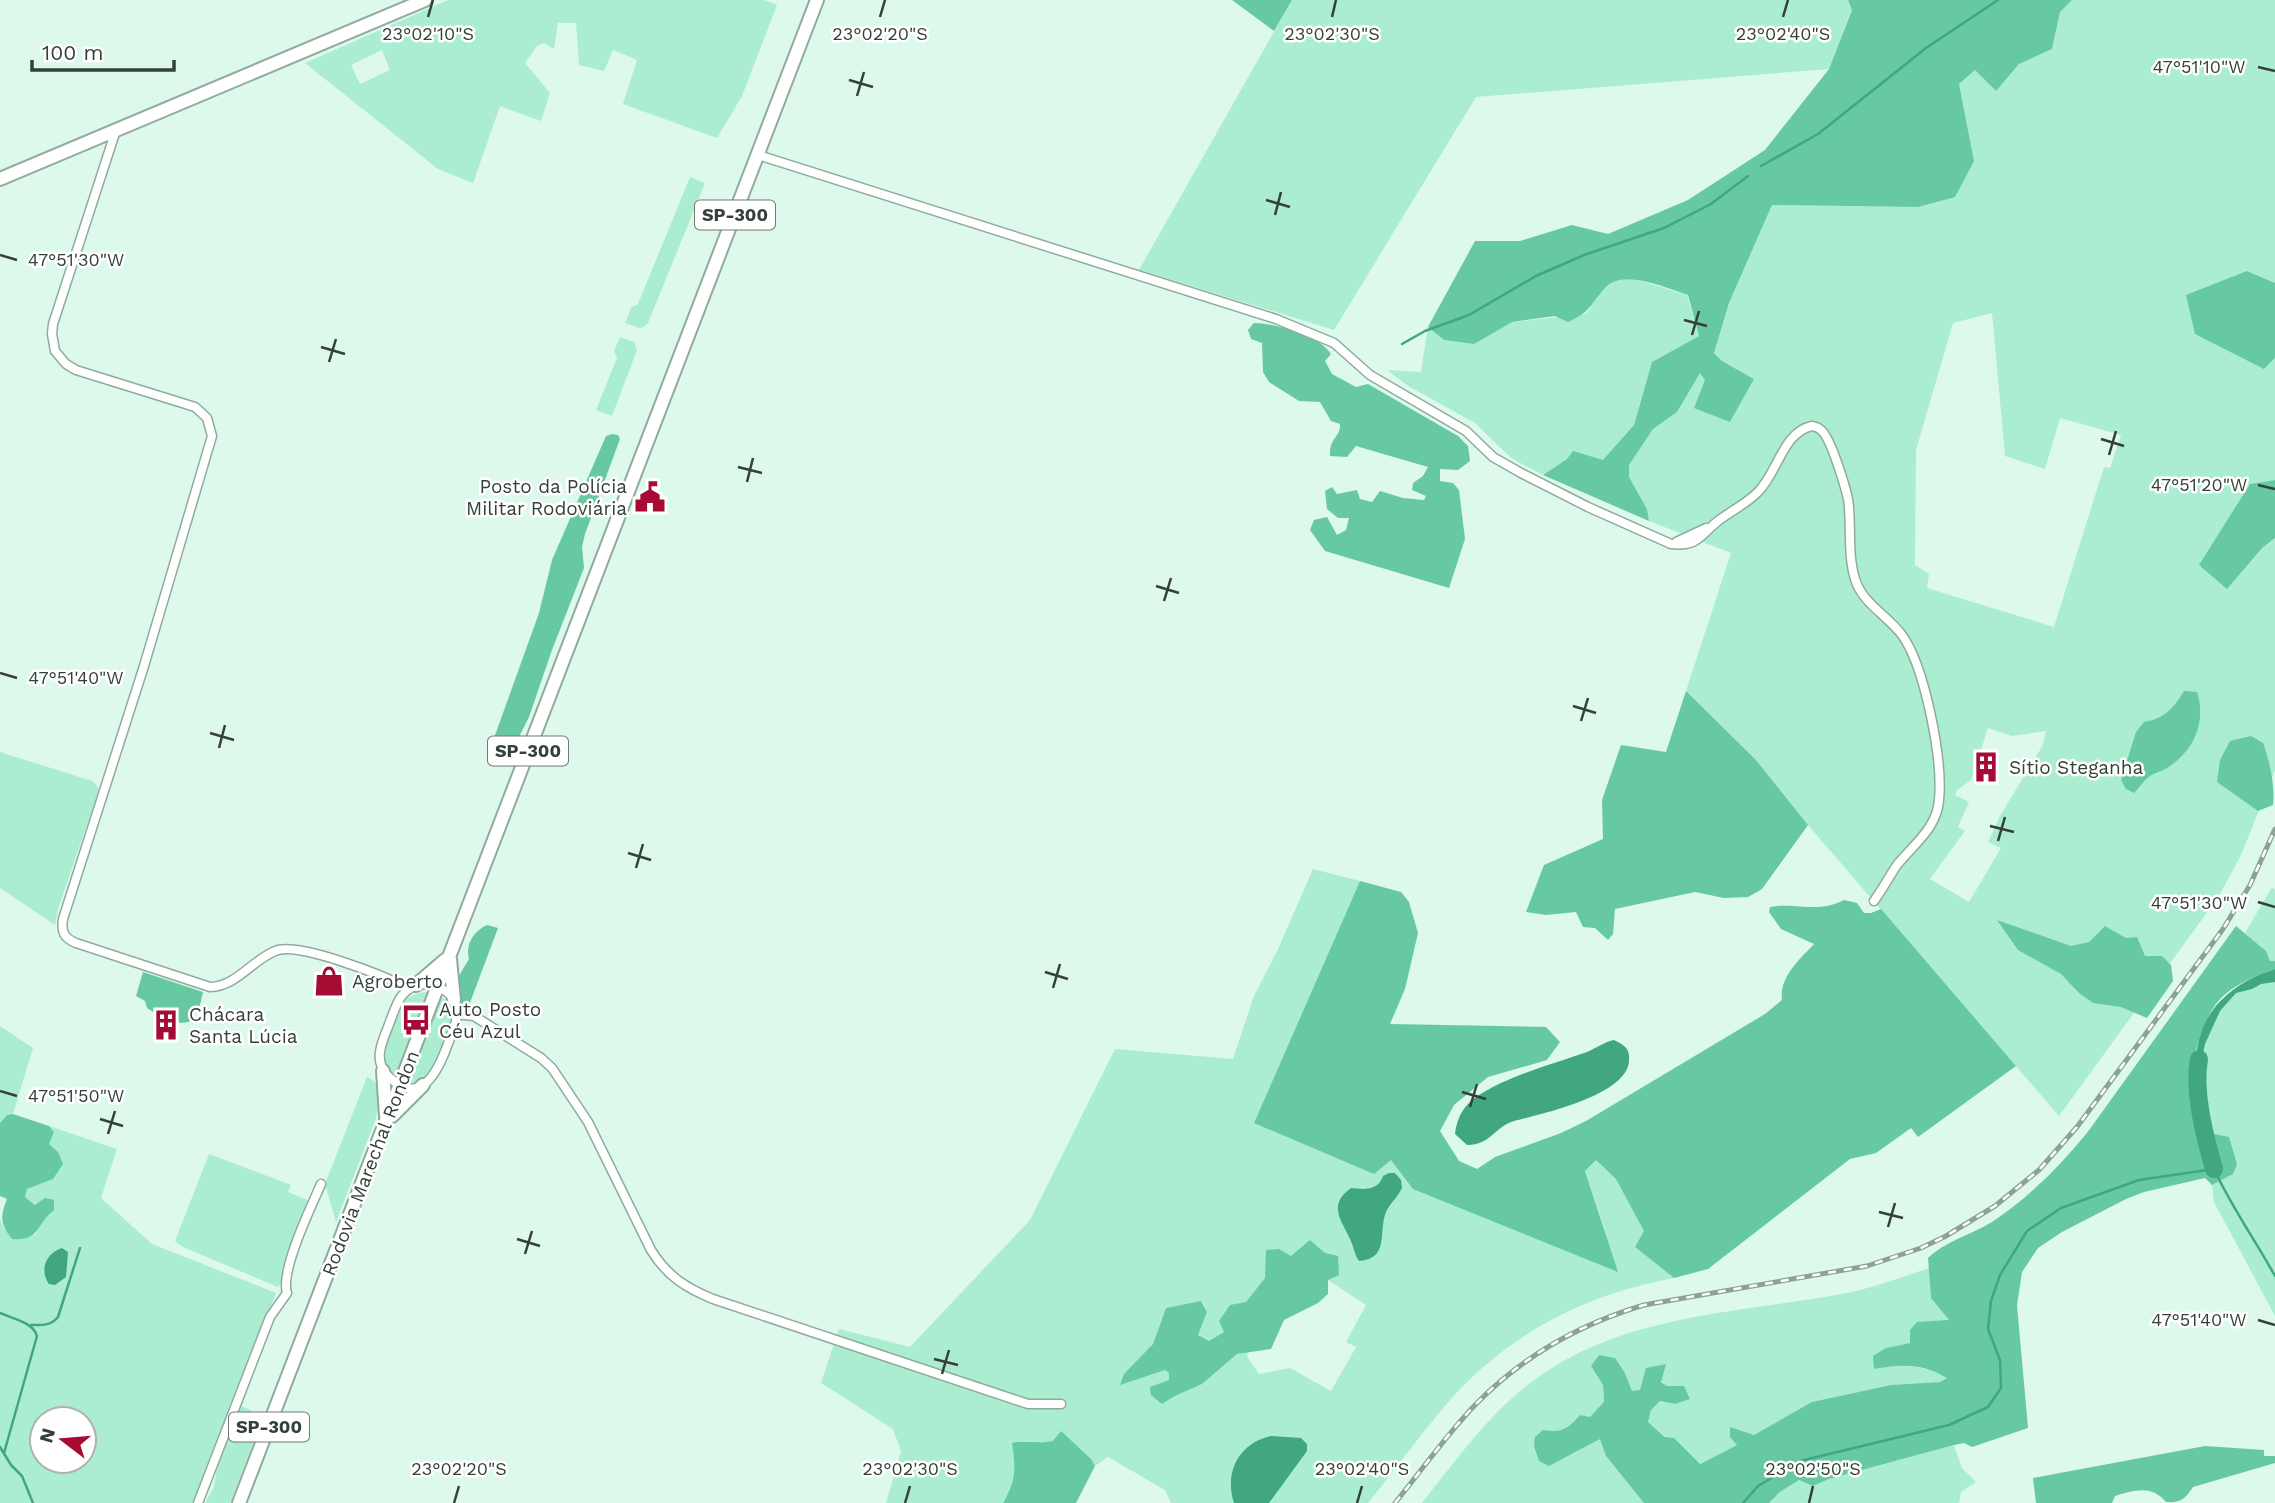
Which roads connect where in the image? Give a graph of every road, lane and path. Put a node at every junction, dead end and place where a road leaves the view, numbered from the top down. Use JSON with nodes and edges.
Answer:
{"nodes":[{"id":1,"x":425,"y":0,"type":"edge"},
{"id":2,"x":817,"y":0,"type":"edge"},
{"id":3,"x":116,"y":130,"type":"junction"},
{"id":4,"x":758,"y":155,"type":"junction"},
{"id":5,"x":0,"y":179,"type":"edge"},
{"id":6,"x":1874,"y":901,"type":"dead end"},
{"id":7,"x":450,"y":955,"type":"junction"},
{"id":8,"x":412,"y":987,"type":"junction"},
{"id":9,"x":438,"y":987,"type":"junction"},
{"id":10,"x":454,"y":1000,"type":"junction"},
{"id":11,"x":456,"y":1014,"type":"junction"},
{"id":12,"x":383,"y":1071,"type":"junction"},
{"id":13,"x":400,"y":1085,"type":"junction"},
{"id":14,"x":423,"y":1085,"type":"junction"},
{"id":15,"x":385,"y":1125,"type":"junction"},
{"id":16,"x":321,"y":1184,"type":"dead end"},
{"id":17,"x":1061,"y":1404,"type":"dead end"},
{"id":18,"x":198,"y":1503,"type":"edge"},
{"id":19,"x":239,"y":1503,"type":"edge"}],
"edges":[{"from":1,"to":3,"type":"main road"},
{"from":2,"to":4,"type":"main road","name":"Rodovia Marechal Rondon","number":"SP-300"},
{"from":3,"to":5,"type":"main road"},
{"from":3,"to":8,"type":"street"},
{"from":4,"to":6,"type":"street"},
{"from":4,"to":7,"type":"main road","name":"Rodovia Marechal Rondon","number":"SP-300"},
{"from":7,"to":8,"type":"main road"},
{"from":7,"to":9,"type":"main road","name":"Rodovia Marechal Rondon","number":"SP-300"},
{"from":7,"to":10,"type":"main road"},
{"from":8,"to":9,"type":"street"},
{"from":8,"to":12,"type":"street"},
{"from":9,"to":10,"type":"street"},
{"from":9,"to":13,"type":"main road","name":"Rodovia Marechal Rondon","number":"SP-300"},
{"from":10,"to":11,"type":"street"},
{"from":11,"to":14,"type":"street"},
{"from":11,"to":17,"type":"street"},
{"from":12,"to":13,"type":"street"},
{"from":12,"to":15,"type":"main road"},
{"from":13,"to":14,"type":"street"},
{"from":13,"to":15,"type":"main road","name":"Rodovia Marechal Rondon","number":"SP-300"},
{"from":14,"to":15,"type":"main road"},
{"from":15,"to":19,"type":"main road","name":"Rodovia Marechal Rondon","number":"SP-300"},
{"from":16,"to":18,"type":"street"}]}
